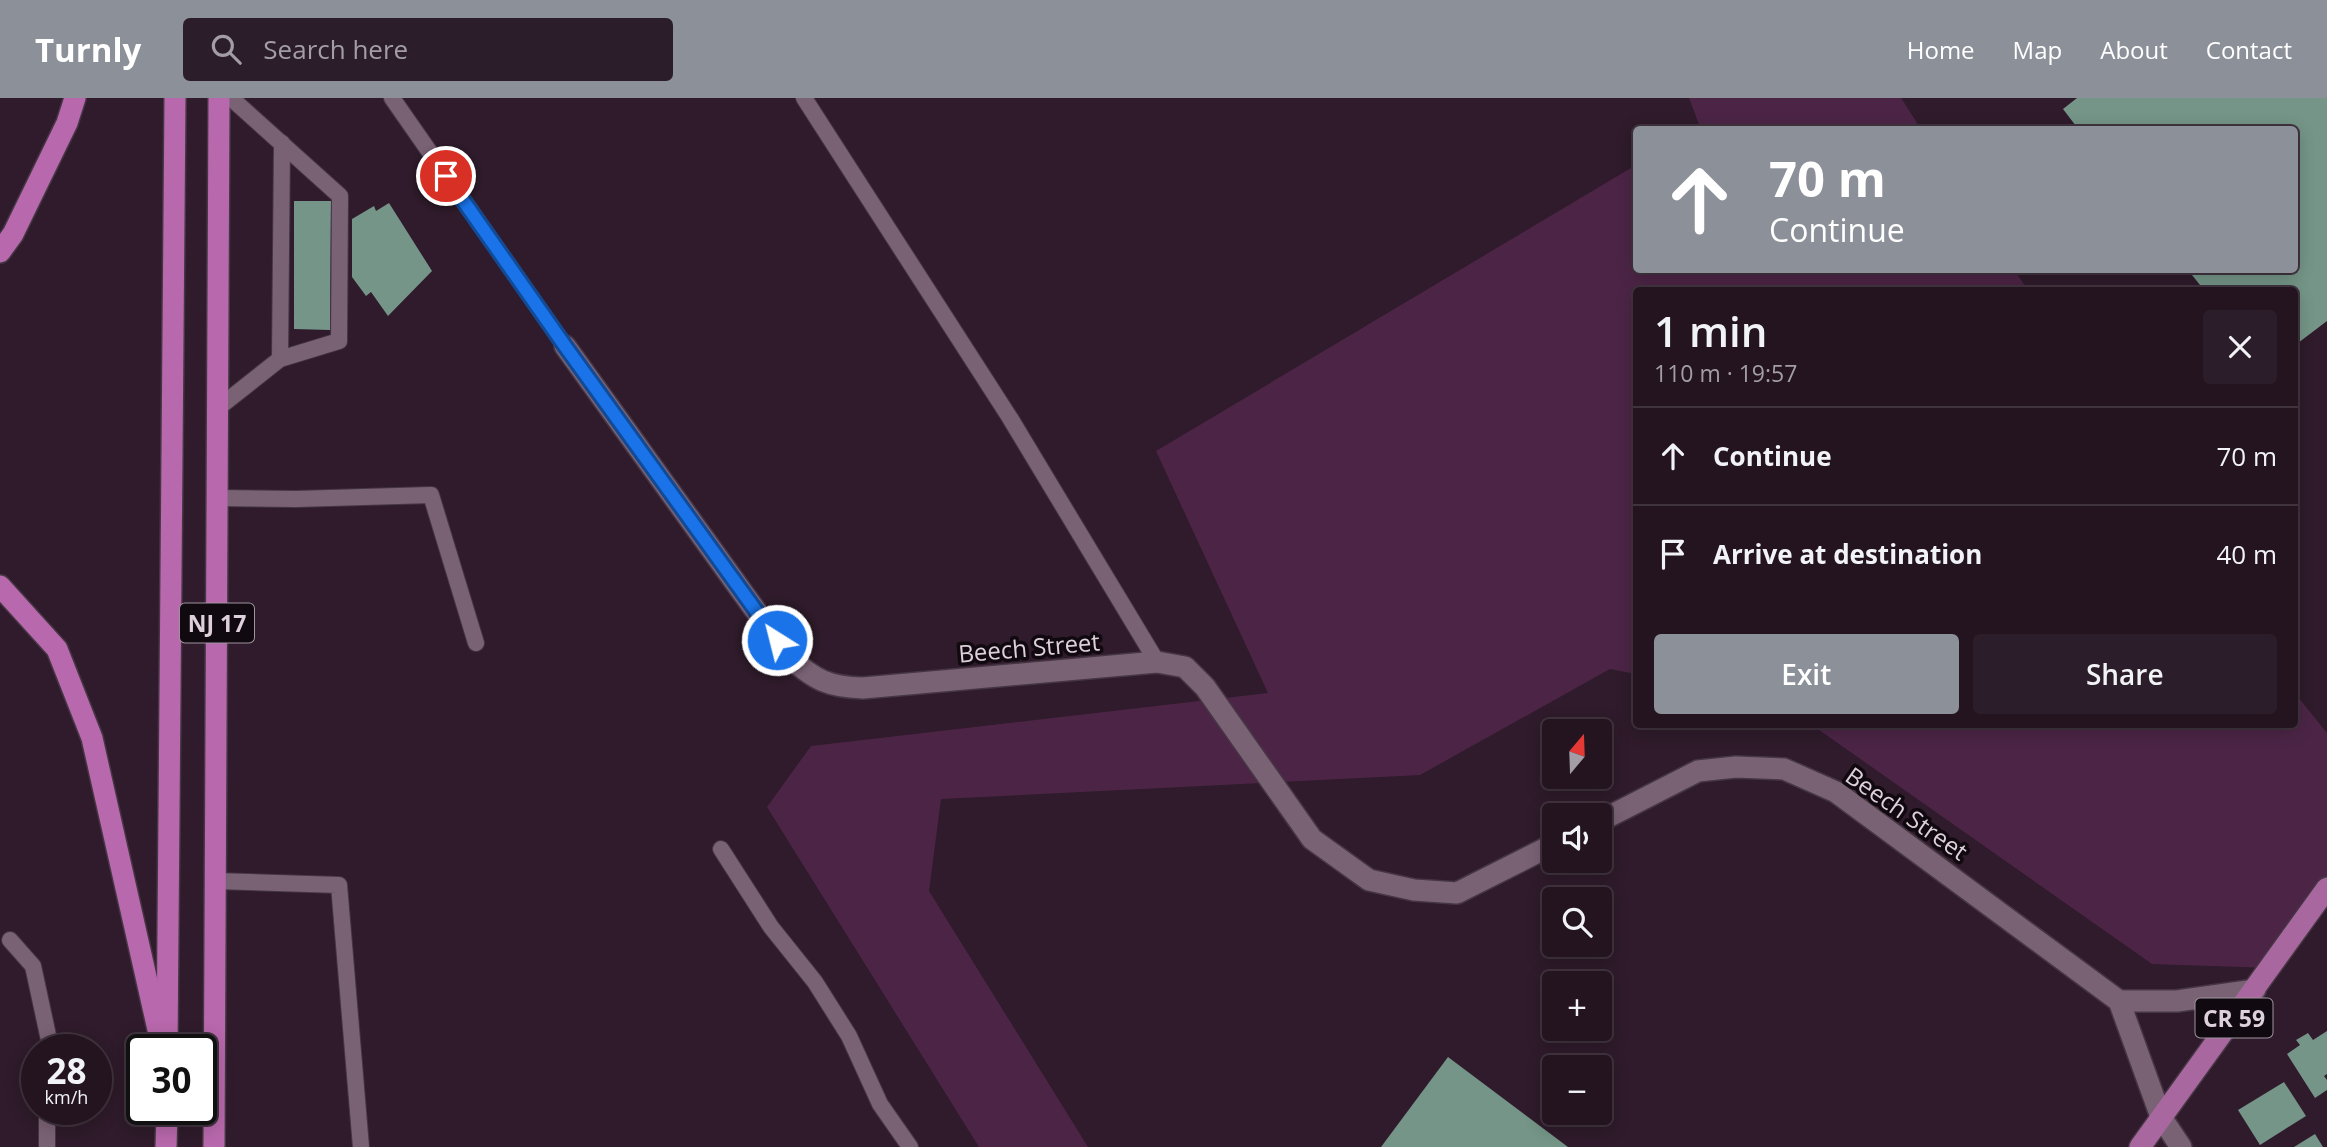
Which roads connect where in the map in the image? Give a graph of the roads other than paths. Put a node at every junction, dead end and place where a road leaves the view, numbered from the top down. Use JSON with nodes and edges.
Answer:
{"nodes":[{"id":1,"x":75,"y":98,"type":"edge"},
{"id":2,"x":175,"y":98,"type":"edge"},
{"id":3,"x":219,"y":98,"type":"edge"},
{"id":4,"x":231,"y":98,"type":"edge"},
{"id":5,"x":392,"y":98,"type":"edge"},
{"id":6,"x":804,"y":98,"type":"edge"},
{"id":7,"x":282,"y":143,"type":"junction"},
{"id":8,"x":0,"y":252,"type":"edge"},
{"id":9,"x":565,"y":346,"type":"joint"},
{"id":10,"x":280,"y":359,"type":"junction"},
{"id":11,"x":218,"y":408,"type":"junction"},
{"id":12,"x":217,"y":498,"type":"junction"},
{"id":13,"x":0,"y":586,"type":"edge"},
{"id":14,"x":476,"y":643,"type":"dead end"},
{"id":15,"x":1157,"y":662,"type":"junction"},
{"id":16,"x":1612,"y":815,"type":"edge"},
{"id":17,"x":721,"y":849,"type":"dead end"},
{"id":18,"x":1542,"y":850,"type":"edge"},
{"id":19,"x":216,"y":881,"type":"junction"},
{"id":20,"x":2327,"y":888,"type":"edge"},
{"id":21,"x":10,"y":940,"type":"dead end"},
{"id":22,"x":2255,"y":990,"type":"junction"},
{"id":23,"x":2119,"y":1001,"type":"junction"},
{"id":24,"x":48,"y":1034,"type":"edge"},
{"id":25,"x":161,"y":1034,"type":"edge"},
{"id":26,"x":165,"y":1034,"type":"edge"},
{"id":27,"x":2161,"y":1117,"type":"junction"},
{"id":28,"x":47,"y":1125,"type":"edge"},
{"id":29,"x":167,"y":1125,"type":"edge"},
{"id":30,"x":47,"y":1147,"type":"edge"},
{"id":31,"x":166,"y":1147,"type":"edge"},
{"id":32,"x":214,"y":1147,"type":"edge"},
{"id":33,"x":360,"y":1147,"type":"edge"},
{"id":34,"x":910,"y":1147,"type":"edge"},
{"id":35,"x":2140,"y":1147,"type":"edge"},
{"id":36,"x":2181,"y":1147,"type":"edge"}],
"edges":[{"from":1,"to":8,"type":"highway"},
{"from":2,"to":26,"type":"highway","number":"NJ 17"},
{"from":3,"to":11,"type":"highway","number":"NJ 17"},
{"from":4,"to":7,"type":"lane"},
{"from":5,"to":9,"type":"lane"},
{"from":6,"to":15,"type":"lane"},
{"from":7,"to":10,"type":"lane"},
{"from":7,"to":10,"type":"lane"},
{"from":9,"to":15,"type":"street","name":"Beech Street"},
{"from":10,"to":11,"type":"lane"},
{"from":11,"to":12,"type":"highway","number":"NJ 17"},
{"from":12,"to":14,"type":"lane"},
{"from":12,"to":19,"type":"highway","number":"NJ 17"},
{"from":13,"to":25,"type":"highway"},
{"from":15,"to":18,"type":"street","name":"Beech Street"},
{"from":16,"to":23,"type":"street","name":"Beech Street"},
{"from":17,"to":34,"type":"lane"},
{"from":19,"to":32,"type":"highway","number":"NJ 17"},
{"from":19,"to":33,"type":"lane"},
{"from":20,"to":22,"type":"main road","number":"CR 59"},
{"from":21,"to":24,"type":"lane"},
{"from":22,"to":23,"type":"street"},
{"from":22,"to":27,"type":"main road","number":"CR 59"},
{"from":23,"to":27,"type":"street"},
{"from":27,"to":35,"type":"main road","number":"CR 59"},
{"from":27,"to":36,"type":"street"},
{"from":28,"to":30,"type":"lane"},
{"from":29,"to":31,"type":"highway"}]}
